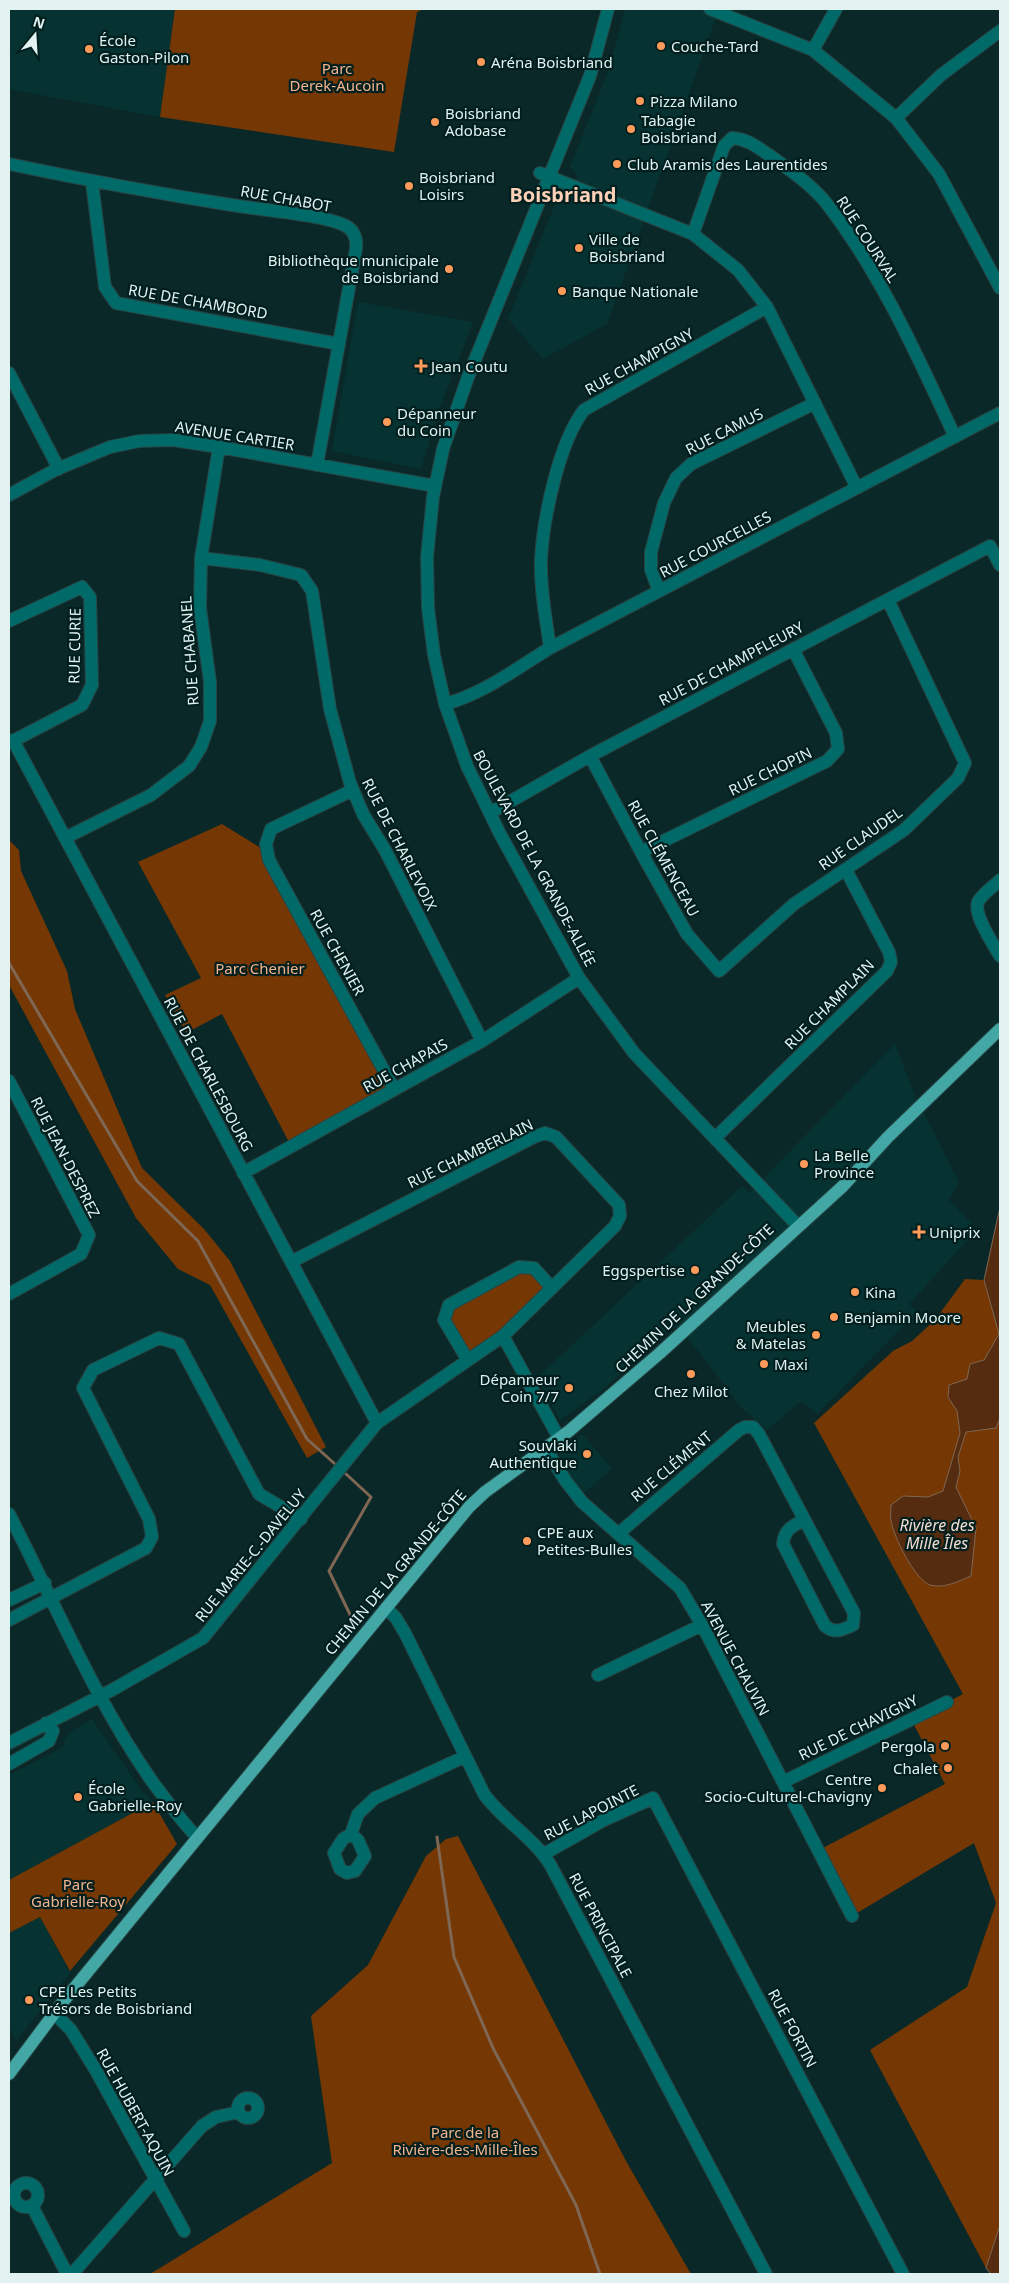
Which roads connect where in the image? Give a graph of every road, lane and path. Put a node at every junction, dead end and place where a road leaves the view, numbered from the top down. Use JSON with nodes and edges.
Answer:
{"nodes":[{"id":1,"x":608,"y":9,"type":"edge"},
{"id":2,"x":710,"y":9,"type":"edge"},
{"id":3,"x":836,"y":9,"type":"edge"},
{"id":4,"x":1000,"y":30,"type":"edge"},
{"id":5,"x":813,"y":50,"type":"junction"},
{"id":6,"x":896,"y":118,"type":"junction"},
{"id":7,"x":9,"y":164,"type":"edge"},
{"id":8,"x":545,"y":175,"type":"junction"},
{"id":9,"x":92,"y":182,"type":"junction"},
{"id":10,"x":694,"y":234,"type":"junction"},
{"id":11,"x":1000,"y":288,"type":"edge"},
{"id":12,"x":767,"y":307,"type":"junction"},
{"id":13,"x":339,"y":344,"type":"junction"},
{"id":14,"x":9,"y":373,"type":"edge"},
{"id":15,"x":815,"y":403,"type":"junction"},
{"id":16,"x":1000,"y":413,"type":"edge"},
{"id":17,"x":955,"y":436,"type":"junction"},
{"id":18,"x":219,"y":446,"type":"junction"},
{"id":19,"x":317,"y":464,"type":"junction"},
{"id":20,"x":59,"y":468,"type":"junction"},
{"id":21,"x":434,"y":486,"type":"junction"},
{"id":22,"x":857,"y":488,"type":"junction"},
{"id":23,"x":9,"y":495,"type":"edge"},
{"id":24,"x":201,"y":558,"type":"junction"},
{"id":25,"x":1000,"y":565,"type":"edge"},
{"id":26,"x":659,"y":591,"type":"junction"},
{"id":27,"x":888,"y":600,"type":"junction"},
{"id":28,"x":9,"y":621,"type":"edge"},
{"id":29,"x":550,"y":648,"type":"junction"},
{"id":30,"x":793,"y":649,"type":"junction"},
{"id":31,"x":445,"y":704,"type":"junction"},
{"id":32,"x":11,"y":742,"type":"edge"},
{"id":33,"x":590,"y":756,"type":"junction"},
{"id":34,"x":352,"y":790,"type":"junction"},
{"id":35,"x":490,"y":813,"type":"junction"},
{"id":36,"x":65,"y":838,"type":"junction"},
{"id":37,"x":641,"y":852,"type":"junction"},
{"id":38,"x":846,"y":870,"type":"junction"},
{"id":39,"x":1000,"y":880,"type":"edge"},
{"id":40,"x":1000,"y":956,"type":"edge"},
{"id":41,"x":719,"y":971,"type":"joint"},
{"id":42,"x":579,"y":978,"type":"junction"},
{"id":43,"x":1000,"y":1029,"type":"edge"},
{"id":44,"x":482,"y":1042,"type":"junction"},
{"id":45,"x":9,"y":1081,"type":"edge"},
{"id":46,"x":394,"y":1089,"type":"junction"},
{"id":47,"x":715,"y":1138,"type":"junction"},
{"id":48,"x":244,"y":1173,"type":"junction"},
{"id":49,"x":798,"y":1226,"type":"junction"},
{"id":50,"x":291,"y":1262,"type":"junction"},
{"id":51,"x":552,"y":1287,"type":"junction"},
{"id":52,"x":9,"y":1294,"type":"edge"},
{"id":53,"x":503,"y":1336,"type":"junction"},
{"id":54,"x":467,"y":1359,"type":"junction"},
{"id":55,"x":377,"y":1423,"type":"junction"},
{"id":56,"x":559,"y":1438,"type":"junction"},
{"id":57,"x":546,"y":1449,"type":"junction"},
{"id":58,"x":9,"y":1514,"type":"edge"},
{"id":59,"x":301,"y":1519,"type":"junction"},
{"id":60,"x":804,"y":1520,"type":"junction"},
{"id":61,"x":618,"y":1534,"type":"junction"},
{"id":62,"x":45,"y":1583,"type":"junction"},
{"id":63,"x":52,"y":1599,"type":"junction"},
{"id":64,"x":9,"y":1600,"type":"edge"},
{"id":65,"x":386,"y":1608,"type":"junction"},
{"id":66,"x":9,"y":1620,"type":"edge"},
{"id":67,"x":702,"y":1625,"type":"junction"},
{"id":68,"x":598,"y":1675,"type":"dead end"},
{"id":69,"x":100,"y":1696,"type":"junction"},
{"id":70,"x":947,"y":1702,"type":"dead end"},
{"id":71,"x":46,"y":1722,"type":"junction"},
{"id":72,"x":9,"y":1743,"type":"edge"},
{"id":73,"x":464,"y":1757,"type":"junction"},
{"id":74,"x":9,"y":1764,"type":"edge"},
{"id":75,"x":783,"y":1782,"type":"junction"},
{"id":76,"x":653,"y":1798,"type":"joint"},
{"id":77,"x":351,"y":1834,"type":"dead end"},
{"id":78,"x":197,"y":1837,"type":"junction"},
{"id":79,"x":544,"y":1854,"type":"junction"},
{"id":80,"x":852,"y":1916,"type":"dead end"},
{"id":81,"x":54,"y":2014,"type":"junction"},
{"id":82,"x":9,"y":2074,"type":"edge"},
{"id":83,"x":239,"y":2112,"type":"dead end"},
{"id":84,"x":156,"y":2180,"type":"junction"},
{"id":85,"x":32,"y":2206,"type":"dead end"},
{"id":86,"x":184,"y":2231,"type":"dead end"},
{"id":87,"x":66,"y":2274,"type":"edge"},
{"id":88,"x":72,"y":2274,"type":"edge"},
{"id":89,"x":766,"y":2274,"type":"edge"},
{"id":90,"x":903,"y":2274,"type":"edge"}],
"edges":[{"from":1,"to":8,"type":"street","name":"BOULEVARD DE LA GRANDE-ALLÉE"},
{"from":2,"to":5,"type":"street"},
{"from":3,"to":5,"type":"street"},
{"from":4,"to":6,"type":"street"},
{"from":5,"to":6,"type":"street"},
{"from":6,"to":11,"type":"street"},
{"from":7,"to":9,"type":"street","name":"RUE CHABOT"},
{"from":8,"to":10,"type":"street"},
{"from":8,"to":21,"type":"street","name":"BOULEVARD DE LA GRANDE-ALLÉE"},
{"from":9,"to":13,"type":"street","name":"RUE DE CHAMBORD"},
{"from":9,"to":13,"type":"street","name":"RUE CHABOT"},
{"from":10,"to":12,"type":"street"},
{"from":10,"to":17,"type":"street","name":"RUE COURVAL"},
{"from":12,"to":15,"type":"street"},
{"from":12,"to":29,"type":"street","name":"RUE CHAMPIGNY"},
{"from":13,"to":19,"type":"street","name":"RUE CHABOT"},
{"from":14,"to":20,"type":"street"},
{"from":15,"to":22,"type":"street"},
{"from":15,"to":26,"type":"street","name":"RUE CAMUS"},
{"from":16,"to":17,"type":"street","name":"RUE COURCELLES"},
{"from":17,"to":22,"type":"street","name":"RUE COURCELLES"},
{"from":18,"to":19,"type":"street","name":"AVENUE CARTIER"},
{"from":18,"to":20,"type":"street","name":"AVENUE CARTIER"},
{"from":18,"to":24,"type":"street","name":"RUE CHABANEL"},
{"from":19,"to":21,"type":"street","name":"AVENUE CARTIER"},
{"from":20,"to":23,"type":"street","name":"AVENUE CARTIER"},
{"from":21,"to":31,"type":"street","name":"BOULEVARD DE LA GRANDE-ALLÉE"},
{"from":22,"to":26,"type":"street","name":"RUE COURCELLES"},
{"from":24,"to":34,"type":"street","name":"RUE DE CHARLEVOIX"},
{"from":24,"to":36,"type":"street","name":"RUE CHABANEL"},
{"from":25,"to":27,"type":"street","name":"RUE DE CHAMPFLEURY"},
{"from":26,"to":29,"type":"street","name":"RUE COURCELLES"},
{"from":27,"to":30,"type":"street","name":"RUE DE CHAMPFLEURY"},
{"from":27,"to":38,"type":"street","name":"RUE CLAUDEL"},
{"from":28,"to":32,"type":"street","name":"RUE CURIE"},
{"from":29,"to":31,"type":"street","name":"RUE COURCELLES"},
{"from":30,"to":33,"type":"street","name":"RUE DE CHAMPFLEURY"},
{"from":30,"to":37,"type":"street","name":"RUE CHOPIN"},
{"from":31,"to":35,"type":"street","name":"BOULEVARD DE LA GRANDE-ALLÉE"},
{"from":32,"to":36,"type":"street","name":"RUE DE CHARLESBOURG"},
{"from":33,"to":35,"type":"street","name":"RUE DE CHAMPFLEURY"},
{"from":33,"to":37,"type":"street","name":"RUE CLÉMENCEAU"},
{"from":34,"to":44,"type":"street","name":"RUE DE CHARLEVOIX"},
{"from":34,"to":46,"type":"street","name":"RUE CHENIER"},
{"from":35,"to":42,"type":"street","name":"BOULEVARD DE LA GRANDE-ALLÉE"},
{"from":36,"to":48,"type":"street","name":"RUE DE CHARLESBOURG"},
{"from":37,"to":41,"type":"street","name":"RUE CLÉMENCEAU"},
{"from":38,"to":41,"type":"street","name":"RUE CLAUDEL"},
{"from":38,"to":47,"type":"street","name":"RUE CHAMPLAIN"},
{"from":39,"to":40,"type":"street"},
{"from":42,"to":44,"type":"street","name":"RUE CHAPAIS"},
{"from":42,"to":47,"type":"street","name":"BOULEVARD DE LA GRANDE-ALLÉE"},
{"from":43,"to":49,"type":"main road","name":"CHEMIN DE LA GRANDE-CÔTE"},
{"from":44,"to":46,"type":"street","name":"RUE CHAPAIS"},
{"from":45,"to":52,"type":"street","name":"RUE JEAN-DESPREZ"},
{"from":46,"to":48,"type":"street","name":"RUE CHAPAIS"},
{"from":47,"to":49,"type":"street","name":"BOULEVARD DE LA GRANDE-ALLÉE"},
{"from":48,"to":50,"type":"street","name":"RUE DE CHARLESBOURG"},
{"from":49,"to":56,"type":"main road","name":"CHEMIN DE LA GRANDE-CÔTE"},
{"from":50,"to":51,"type":"street","name":"RUE CHAMBERLAIN"},
{"from":50,"to":55,"type":"street","name":"RUE DE CHARLESBOURG"},
{"from":51,"to":53,"type":"street","name":"RUE CHAMBERLAIN"},
{"from":51,"to":54,"type":"street"},
{"from":53,"to":54,"type":"street","name":"RUE CHAMBERLAIN"},
{"from":53,"to":56,"type":"street"},
{"from":54,"to":55,"type":"street","name":"RUE CHAMBERLAIN"},
{"from":55,"to":59,"type":"street","name":"RUE MARIE-C.-DAVELUY"},
{"from":56,"to":57,"type":"main road","name":"CHEMIN DE LA GRANDE-CÔTE"},
{"from":57,"to":61,"type":"street","name":"AVENUE CHAUVIN"},
{"from":57,"to":65,"type":"main road","name":"CHEMIN DE LA GRANDE-CÔTE"},
{"from":58,"to":62,"type":"street"},
{"from":59,"to":63,"type":"street"},
{"from":59,"to":69,"type":"street","name":"RUE MARIE-C.-DAVELUY"},
{"from":60,"to":60,"type":"street"},
{"from":60,"to":61,"type":"street","name":"RUE CLÉMENT"},
{"from":61,"to":67,"type":"street","name":"AVENUE CHAUVIN"},
{"from":62,"to":63,"type":"street"},
{"from":62,"to":64,"type":"street"},
{"from":63,"to":66,"type":"street"},
{"from":63,"to":69,"type":"street"},
{"from":65,"to":73,"type":"street","name":"RUE PRINCIPALE"},
{"from":65,"to":78,"type":"main road","name":"CHEMIN DE LA GRANDE-CÔTE"},
{"from":67,"to":68,"type":"street"},
{"from":67,"to":75,"type":"street","name":"AVENUE CHAUVIN"},
{"from":69,"to":71,"type":"street","name":"RUE MARIE-C.-DAVELUY"},
{"from":69,"to":78,"type":"street"},
{"from":70,"to":75,"type":"street","name":"RUE DE CHAVIGNY"},
{"from":71,"to":72,"type":"street","name":"RUE MARIE-C.-DAVELUY"},
{"from":71,"to":74,"type":"street"},
{"from":73,"to":77,"type":"street"},
{"from":73,"to":79,"type":"street","name":"RUE PRINCIPALE"},
{"from":75,"to":80,"type":"street","name":"AVENUE CHAUVIN"},
{"from":76,"to":79,"type":"street","name":"RUE LAPOINTE"},
{"from":76,"to":90,"type":"street","name":"RUE FORTIN"},
{"from":78,"to":81,"type":"main road","name":"CHEMIN DE LA GRANDE-CÔTE"},
{"from":79,"to":89,"type":"street","name":"RUE PRINCIPALE"},
{"from":81,"to":82,"type":"main road","name":"CHEMIN DE LA GRANDE-CÔTE"},
{"from":81,"to":84,"type":"street","name":"RUE HUBERT-AQUIN"},
{"from":83,"to":84,"type":"street"},
{"from":84,"to":86,"type":"street","name":"RUE HUBERT-AQUIN"},
{"from":84,"to":88,"type":"street"},
{"from":85,"to":87,"type":"street"}]}
